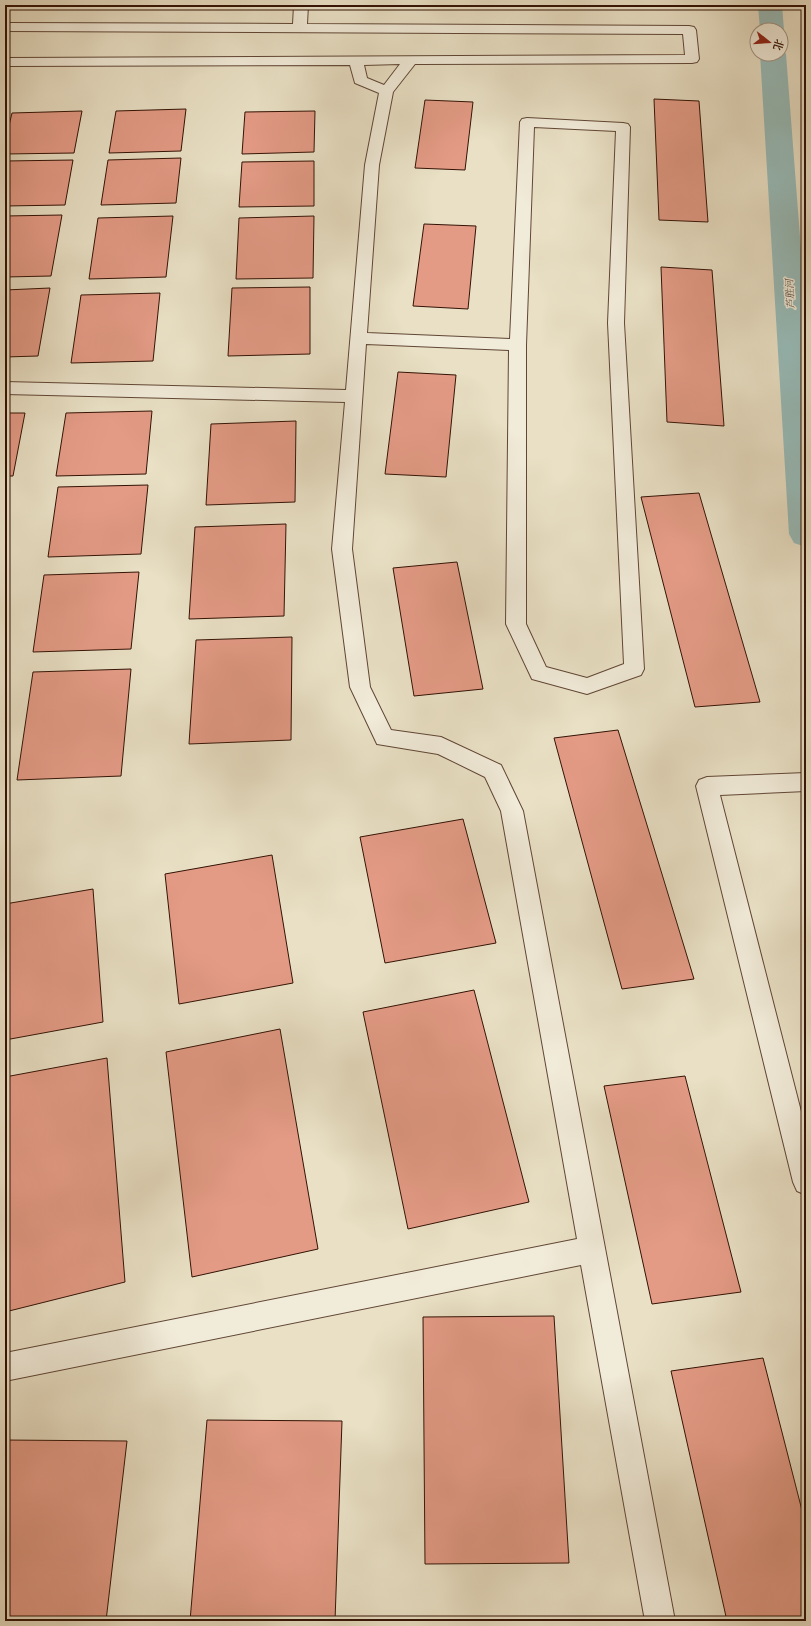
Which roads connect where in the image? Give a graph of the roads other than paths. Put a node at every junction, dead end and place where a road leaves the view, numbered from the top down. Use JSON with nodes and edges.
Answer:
{"nodes":[{"id":1,"x":301,"y":5,"type":"edge"},
{"id":2,"x":5,"y":27,"type":"edge"},
{"id":3,"x":300,"y":29,"type":"junction"},
{"id":4,"x":411,"y":60,"type":"junction"},
{"id":5,"x":356,"y":61,"type":"junction"},
{"id":6,"x":5,"y":62,"type":"edge"},
{"id":7,"x":386,"y":91,"type":"junction"},
{"id":8,"x":359,"y":338,"type":"junction"},
{"id":9,"x":518,"y":344,"type":"junction"},
{"id":10,"x":5,"y":388,"type":"edge"},
{"id":11,"x":354,"y":396,"type":"junction"},
{"id":12,"x":806,"y":782,"type":"edge"},
{"id":13,"x":806,"y":1182,"type":"edge"},
{"id":14,"x":592,"y":1249,"type":"junction"},
{"id":15,"x":5,"y":1366,"type":"edge"},
{"id":16,"x":660,"y":1621,"type":"edge"}],
"edges":[{"from":1,"to":3,"type":"street"},
{"from":2,"to":3,"type":"street"},
{"from":3,"to":4,"type":"street"},
{"from":4,"to":5,"type":"street"},
{"from":4,"to":7,"type":"street"},
{"from":5,"to":6,"type":"street"},
{"from":5,"to":7,"type":"street"},
{"from":7,"to":8,"type":"street"},
{"from":8,"to":9,"type":"street"},
{"from":8,"to":11,"type":"street"},
{"from":9,"to":9,"type":"street"},
{"from":10,"to":11,"type":"street"},
{"from":11,"to":14,"type":"street"},
{"from":12,"to":13,"type":"street"},
{"from":14,"to":15,"type":"street"},
{"from":14,"to":16,"type":"street"}]}
